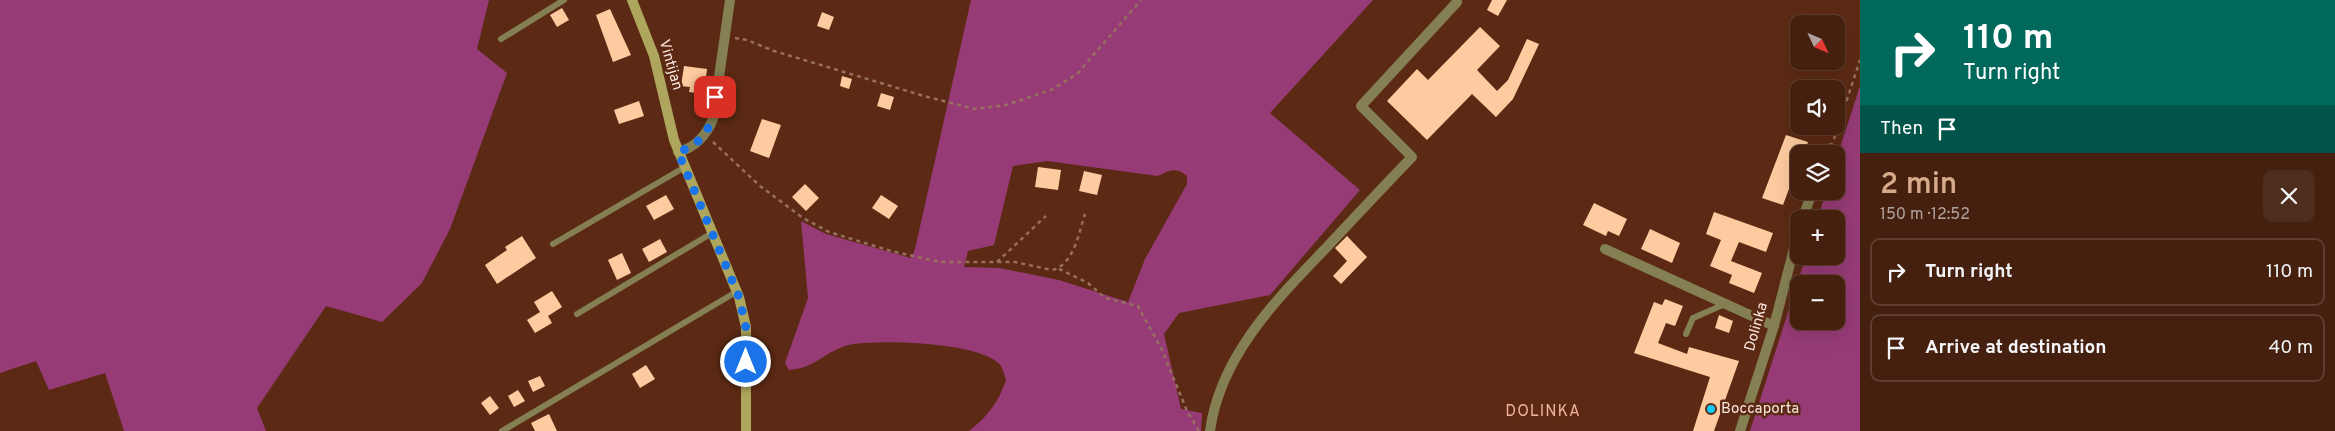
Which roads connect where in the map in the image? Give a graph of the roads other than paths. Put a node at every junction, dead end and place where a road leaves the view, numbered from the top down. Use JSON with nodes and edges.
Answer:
{"nodes":[{"id":1,"x":564,"y":0,"type":"edge"},
{"id":2,"x":632,"y":0,"type":"edge"},
{"id":3,"x":730,"y":0,"type":"edge"},
{"id":4,"x":1457,"y":2,"type":"dead end"},
{"id":5,"x":501,"y":39,"type":"dead end"},
{"id":6,"x":678,"y":152,"type":"junction"},
{"id":7,"x":685,"y":167,"type":"junction"},
{"id":8,"x":712,"y":233,"type":"junction"},
{"id":9,"x":553,"y":244,"type":"dead end"},
{"id":10,"x":1605,"y":249,"type":"dead end"},
{"id":11,"x":1790,"y":265,"type":"edge"},
{"id":12,"x":736,"y":292,"type":"junction"},
{"id":13,"x":1725,"y":304,"type":"junction"},
{"id":14,"x":577,"y":314,"type":"dead end"},
{"id":15,"x":1774,"y":326,"type":"junction"},
{"id":16,"x":1686,"y":334,"type":"dead end"},
{"id":17,"x":502,"y":431,"type":"edge"},
{"id":18,"x":746,"y":431,"type":"edge"},
{"id":19,"x":1210,"y":431,"type":"edge"},
{"id":20,"x":1740,"y":431,"type":"edge"}],
"edges":[{"from":1,"to":5,"type":"lane"},
{"from":2,"to":6,"type":"main road","name":"Vintijan"},
{"from":3,"to":6,"type":"street"},
{"from":4,"to":19,"type":"street"},
{"from":6,"to":7,"type":"main road","name":"Vintijan"},
{"from":7,"to":8,"type":"main road","name":"Vintijan"},
{"from":7,"to":9,"type":"lane"},
{"from":8,"to":12,"type":"main road","name":"Vintijan"},
{"from":8,"to":14,"type":"lane"},
{"from":10,"to":13,"type":"street"},
{"from":11,"to":15,"type":"street","name":"Dolinka"},
{"from":12,"to":17,"type":"lane"},
{"from":12,"to":18,"type":"main road","name":"Vintijan"},
{"from":13,"to":15,"type":"street"},
{"from":13,"to":16,"type":"lane"},
{"from":15,"to":20,"type":"street","name":"Dolinka"}]}
